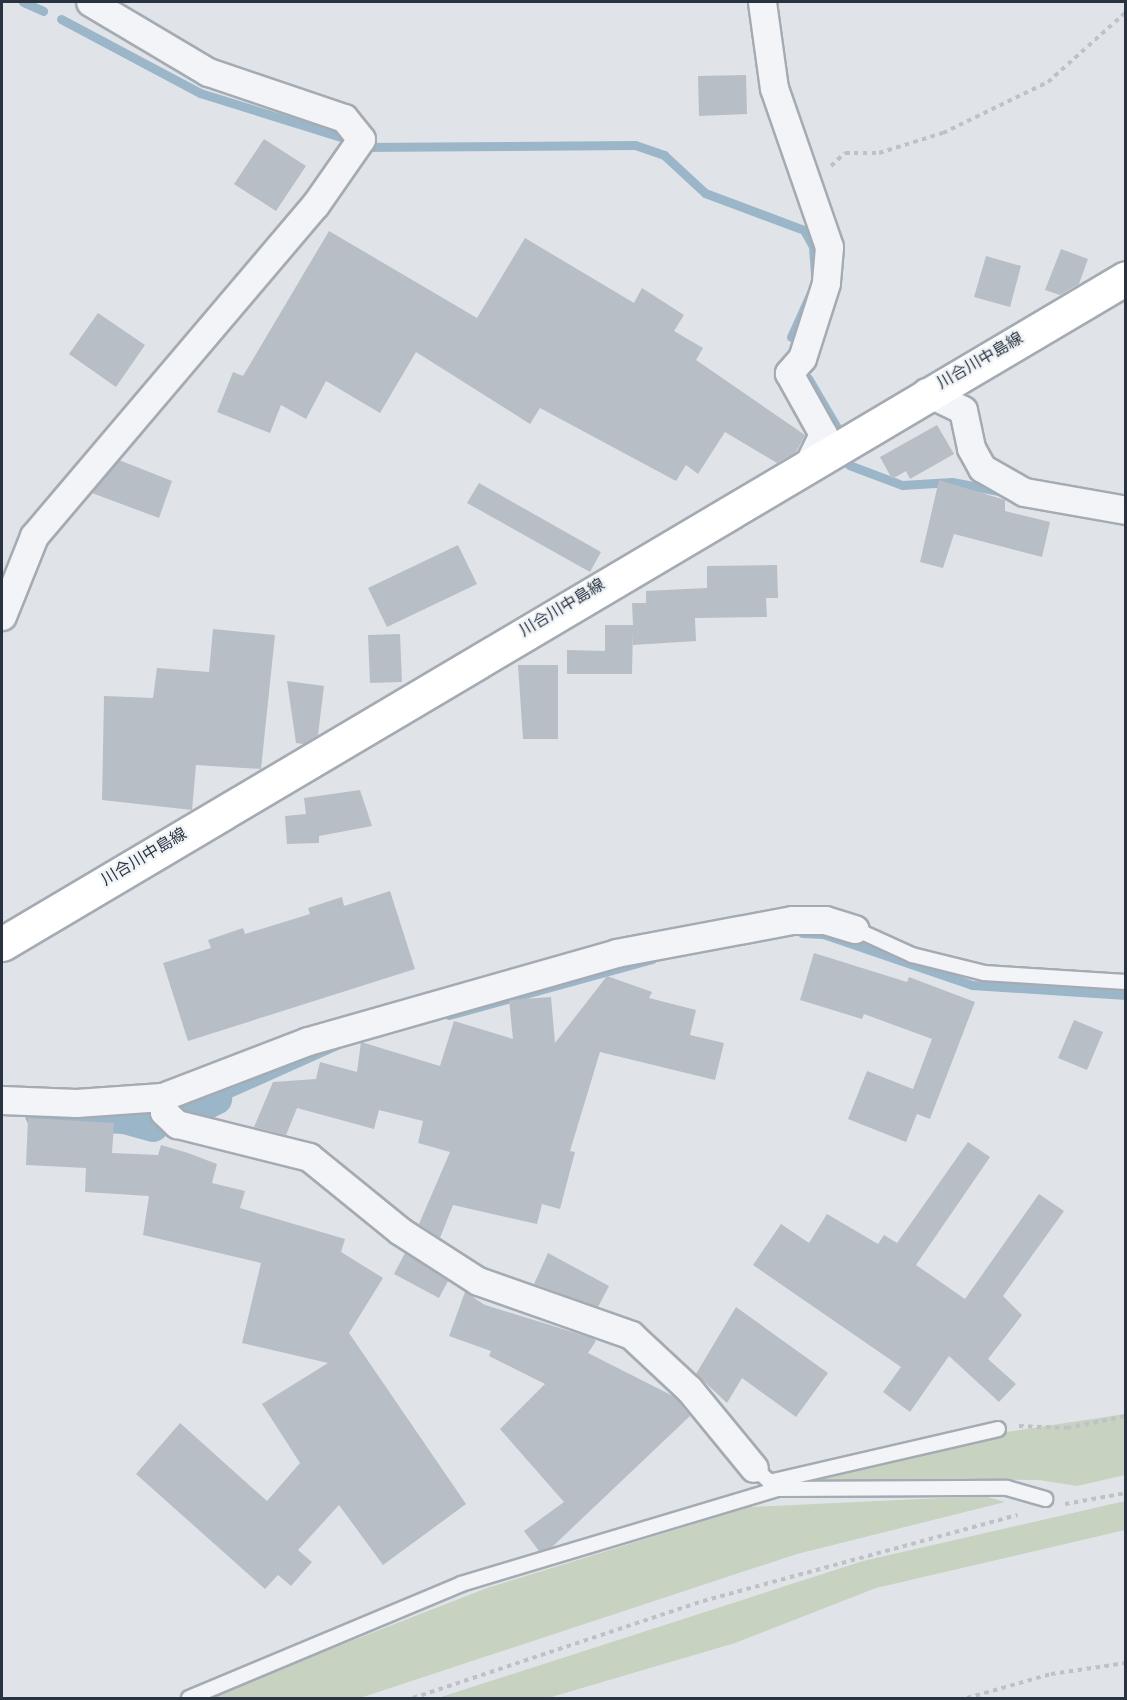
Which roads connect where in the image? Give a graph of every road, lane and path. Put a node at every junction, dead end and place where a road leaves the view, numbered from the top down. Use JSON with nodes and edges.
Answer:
{"nodes":[{"id":1,"x":90,"y":2,"type":"edge"},
{"id":2,"x":762,"y":2,"type":"edge"},
{"id":3,"x":1125,"y":12,"type":"edge"},
{"id":4,"x":811,"y":205,"type":"junction"},
{"id":5,"x":1125,"y":278,"type":"edge"},
{"id":6,"x":926,"y":392,"type":"junction"},
{"id":7,"x":810,"y":461,"type":"junction"},
{"id":8,"x":1125,"y":510,"type":"edge"},
{"id":9,"x":2,"y":616,"type":"edge"},
{"id":10,"x":855,"y":929,"type":"joint"},
{"id":11,"x":2,"y":944,"type":"edge"},
{"id":12,"x":1125,"y":982,"type":"edge"},
{"id":13,"x":162,"y":1097,"type":"junction"},
{"id":14,"x":2,"y":1100,"type":"edge"},
{"id":15,"x":1125,"y":1416,"type":"edge"},
{"id":16,"x":998,"y":1429,"type":"joint"},
{"id":17,"x":767,"y":1480,"type":"junction"},
{"id":18,"x":1125,"y":1493,"type":"edge"},
{"id":19,"x":1050,"y":1502,"type":"joint"},
{"id":20,"x":1021,"y":1514,"type":"dead end"},
{"id":21,"x":1125,"y":1663,"type":"edge"},
{"id":22,"x":189,"y":1698,"type":"edge"},
{"id":23,"x":413,"y":1698,"type":"edge"},
{"id":24,"x":967,"y":1698,"type":"edge"}],
"edges":[{"from":1,"to":9,"type":"street"},
{"from":2,"to":4,"type":"street"},
{"from":3,"to":4,"type":"path"},
{"from":4,"to":7,"type":"street"},
{"from":5,"to":6,"type":"main road","name":"川合川中島線"},
{"from":6,"to":7,"type":"main road","name":"川合川中島線"},
{"from":6,"to":8,"type":"street"},
{"from":7,"to":11,"type":"main road","name":"川合川中島線"},
{"from":10,"to":12,"type":"lane"},
{"from":10,"to":13,"type":"street"},
{"from":13,"to":14,"type":"street"},
{"from":13,"to":17,"type":"street"},
{"from":15,"to":16,"type":"path"},
{"from":16,"to":17,"type":"lane"},
{"from":17,"to":19,"type":"lane"},
{"from":17,"to":22,"type":"lane"},
{"from":18,"to":19,"type":"path"},
{"from":20,"to":23,"type":"path"},
{"from":21,"to":24,"type":"path"}]}
